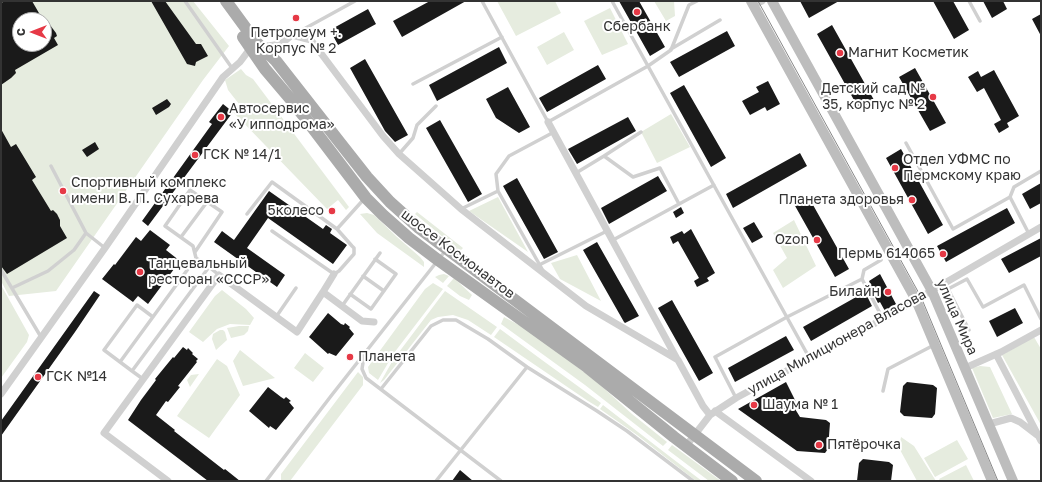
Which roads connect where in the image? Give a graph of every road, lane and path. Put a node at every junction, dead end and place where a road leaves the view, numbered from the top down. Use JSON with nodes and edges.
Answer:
{"nodes":[{"id":1,"x":185,"y":1,"type":"edge"},
{"id":2,"x":216,"y":1,"type":"edge"},
{"id":3,"x":226,"y":1,"type":"edge"},
{"id":4,"x":355,"y":1,"type":"edge"},
{"id":5,"x":482,"y":1,"type":"edge"},
{"id":6,"x":612,"y":1,"type":"edge"},
{"id":7,"x":697,"y":1,"type":"edge"},
{"id":8,"x":772,"y":1,"type":"edge"},
{"id":9,"x":969,"y":1,"type":"edge"},
{"id":10,"x":755,"y":2,"type":"edge"},
{"id":11,"x":720,"y":20,"type":"dead end"},
{"id":12,"x":980,"y":21,"type":"dead end"},
{"id":13,"x":292,"y":35,"type":"junction"},
{"id":14,"x":502,"y":37,"type":"junction"},
{"id":15,"x":254,"y":45,"type":"junction"},
{"id":16,"x":671,"y":50,"type":"junction"},
{"id":17,"x":648,"y":66,"type":"junction"},
{"id":18,"x":232,"y":68,"type":"junction"},
{"id":19,"x":413,"y":84,"type":"dead end"},
{"id":20,"x":436,"y":106,"type":"dead end"},
{"id":21,"x":548,"y":122,"type":"junction"},
{"id":22,"x":554,"y":132,"type":"junction"},
{"id":23,"x":641,"y":132,"type":"dead end"},
{"id":24,"x":906,"y":143,"type":"dead end"},
{"id":25,"x":399,"y":154,"type":"junction"},
{"id":26,"x":604,"y":156,"type":"junction"},
{"id":27,"x":51,"y":166,"type":"dead end"},
{"id":28,"x":1041,"y":171,"type":"edge"},
{"id":29,"x":576,"y":173,"type":"junction"},
{"id":30,"x":714,"y":185,"type":"junction"},
{"id":31,"x":498,"y":191,"type":"junction"},
{"id":32,"x":1010,"y":197,"type":"junction"},
{"id":33,"x":366,"y":198,"type":"junction"},
{"id":34,"x":207,"y":202,"type":"junction"},
{"id":35,"x":679,"y":204,"type":"junction"},
{"id":36,"x":460,"y":209,"type":"junction"},
{"id":37,"x":247,"y":214,"type":"dead end"},
{"id":38,"x":1041,"y":227,"type":"edge"},
{"id":39,"x":337,"y":229,"type":"junction"},
{"id":40,"x":608,"y":230,"type":"junction"},
{"id":41,"x":272,"y":231,"type":"dead end"},
{"id":42,"x":86,"y":233,"type":"junction"},
{"id":43,"x":1029,"y":234,"type":"junction"},
{"id":44,"x":181,"y":237,"type":"junction"},
{"id":45,"x":613,"y":240,"type":"junction"},
{"id":46,"x":105,"y":248,"type":"junction"},
{"id":47,"x":447,"y":249,"type":"junction"},
{"id":48,"x":195,"y":252,"type":"junction"},
{"id":49,"x":380,"y":253,"type":"dead end"},
{"id":50,"x":196,"y":258,"type":"junction"},
{"id":51,"x":375,"y":259,"type":"junction"},
{"id":52,"x":438,"y":260,"type":"junction"},
{"id":53,"x":882,"y":260,"type":"dead end"},
{"id":54,"x":539,"y":265,"type":"junction"},
{"id":55,"x":209,"y":267,"type":"junction"},
{"id":56,"x":1,"y":270,"type":"edge"},
{"id":57,"x":544,"y":273,"type":"junction"},
{"id":58,"x":334,"y":274,"type":"junction"},
{"id":59,"x":219,"y":275,"type":"junction"},
{"id":60,"x":363,"y":276,"type":"junction"},
{"id":61,"x":862,"y":279,"type":"junction"},
{"id":62,"x":12,"y":288,"type":"junction"},
{"id":63,"x":296,"y":288,"type":"dead end"},
{"id":64,"x":384,"y":291,"type":"junction"},
{"id":65,"x":932,"y":291,"type":"junction"},
{"id":66,"x":323,"y":292,"type":"junction"},
{"id":67,"x":350,"y":294,"type":"junction"},
{"id":68,"x":916,"y":300,"type":"junction"},
{"id":69,"x":342,"y":306,"type":"junction"},
{"id":70,"x":153,"y":317,"type":"junction"},
{"id":71,"x":276,"y":317,"type":"junction"},
{"id":72,"x":787,"y":317,"type":"junction"},
{"id":73,"x":883,"y":319,"type":"junction"},
{"id":74,"x":1041,"y":319,"type":"edge"},
{"id":75,"x":374,"y":322,"type":"dead end"},
{"id":76,"x":969,"y":330,"type":"dead end"},
{"id":77,"x":1041,"y":330,"type":"edge"},
{"id":78,"x":41,"y":337,"type":"junction"},
{"id":79,"x":935,"y":344,"type":"junction"},
{"id":80,"x":365,"y":354,"type":"junction"},
{"id":81,"x":996,"y":354,"type":"junction"},
{"id":82,"x":810,"y":359,"type":"junction"},
{"id":83,"x":678,"y":360,"type":"junction"},
{"id":84,"x":120,"y":362,"type":"junction"},
{"id":85,"x":527,"y":367,"type":"junction"},
{"id":86,"x":965,"y":368,"type":"junction"},
{"id":87,"x":132,"y":371,"type":"junction"},
{"id":88,"x":143,"y":379,"type":"junction"},
{"id":89,"x":381,"y":389,"type":"junction"},
{"id":90,"x":883,"y":391,"type":"dead end"},
{"id":91,"x":1,"y":394,"type":"edge"},
{"id":92,"x":736,"y":398,"type":"junction"},
{"id":93,"x":713,"y":413,"type":"junction"},
{"id":94,"x":989,"y":424,"type":"junction"},
{"id":95,"x":695,"y":436,"type":"junction"},
{"id":96,"x":1040,"y":439,"type":"edge"},
{"id":97,"x":686,"y":446,"type":"junction"},
{"id":98,"x":460,"y":450,"type":"junction"},
{"id":99,"x":268,"y":480,"type":"edge"},
{"id":100,"x":168,"y":481,"type":"edge"},
{"id":101,"x":436,"y":481,"type":"edge"},
{"id":102,"x":501,"y":481,"type":"edge"},
{"id":103,"x":693,"y":481,"type":"edge"},
{"id":104,"x":732,"y":481,"type":"edge"},
{"id":105,"x":756,"y":481,"type":"edge"},
{"id":106,"x":811,"y":481,"type":"edge"},
{"id":107,"x":992,"y":481,"type":"edge"},
{"id":108,"x":1013,"y":481,"type":"edge"}],
"edges":[{"from":1,"to":18,"type":"lane"},
{"from":2,"to":15,"type":"main road","name":"шоссе Космонавтов"},
{"from":3,"to":15,"type":"main road","name":"шоссе Космонавтов"},
{"from":4,"to":13,"type":"lane"},
{"from":5,"to":14,"type":"lane"},
{"from":6,"to":17,"type":"lane"},
{"from":7,"to":16,"type":"lane"},
{"from":8,"to":65,"type":"main road","name":"улица Мира"},
{"from":9,"to":12,"type":"lane"},
{"from":10,"to":68,"type":"main road"},
{"from":11,"to":16,"type":"lane"},
{"from":13,"to":15,"type":"street"},
{"from":13,"to":25,"type":"street"},
{"from":14,"to":19,"type":"lane"},
{"from":14,"to":21,"type":"lane"},
{"from":15,"to":18,"type":"street"},
{"from":15,"to":33,"type":"main road","name":"шоссе Космонавтов"},
{"from":15,"to":47,"type":"main road","name":"шоссе Космонавтов"},
{"from":16,"to":17,"type":"lane"},
{"from":17,"to":21,"type":"lane"},
{"from":17,"to":30,"type":"lane"},
{"from":18,"to":46,"type":"street"},
{"from":20,"to":25,"type":"lane"},
{"from":21,"to":22,"type":"street"},
{"from":22,"to":29,"type":"street"},
{"from":22,"to":31,"type":"lane"},
{"from":23,"to":26,"type":"lane"},
{"from":24,"to":32,"type":"lane"},
{"from":25,"to":36,"type":"street"},
{"from":26,"to":29,"type":"lane"},
{"from":26,"to":35,"type":"lane"},
{"from":27,"to":42,"type":"lane"},
{"from":28,"to":32,"type":"lane"},
{"from":29,"to":40,"type":"street"},
{"from":30,"to":35,"type":"lane"},
{"from":30,"to":72,"type":"lane"},
{"from":31,"to":36,"type":"lane"},
{"from":31,"to":54,"type":"lane"},
{"from":32,"to":43,"type":"lane"},
{"from":33,"to":39,"type":"lane"},
{"from":33,"to":52,"type":"main road","name":"шоссе Космонавтов"},
{"from":34,"to":44,"type":"lane"},
{"from":34,"to":44,"type":"lane"},
{"from":34,"to":48,"type":"lane"},
{"from":35,"to":45,"type":"lane"},
{"from":36,"to":57,"type":"street"},
{"from":37,"to":39,"type":"lane"},
{"from":38,"to":43,"type":"street","name":"улица Милиционера Власова"},
{"from":39,"to":58,"type":"lane"},
{"from":40,"to":45,"type":"street"},
{"from":40,"to":54,"type":"lane"},
{"from":41,"to":58,"type":"lane"},
{"from":42,"to":46,"type":"lane"},
{"from":42,"to":62,"type":"lane"},
{"from":43,"to":65,"type":"street","name":"улица Милиционера Власова"},
{"from":44,"to":48,"type":"lane"},
{"from":45,"to":83,"type":"street"},
{"from":46,"to":78,"type":"street"},
{"from":47,"to":52,"type":"lane"},
{"from":47,"to":95,"type":"main road","name":"шоссе Космонавтов"},
{"from":48,"to":50,"type":"lane"},
{"from":49,"to":51,"type":"lane"},
{"from":50,"to":55,"type":"lane"},
{"from":50,"to":70,"type":"lane"},
{"from":51,"to":60,"type":"lane"},
{"from":51,"to":64,"type":"lane"},
{"from":52,"to":80,"type":"lane"},
{"from":52,"to":97,"type":"main road","name":"шоссе Космонавтов"},
{"from":53,"to":61,"type":"lane"},
{"from":54,"to":57,"type":"lane"},
{"from":55,"to":59,"type":"lane"},
{"from":55,"to":87,"type":"lane"},
{"from":56,"to":62,"type":"lane"},
{"from":57,"to":83,"type":"street"},
{"from":58,"to":66,"type":"street"},
{"from":59,"to":71,"type":"street"},
{"from":59,"to":88,"type":"street"},
{"from":60,"to":64,"type":"lane"},
{"from":60,"to":67,"type":"lane"},
{"from":61,"to":72,"type":"lane"},
{"from":61,"to":73,"type":"lane"},
{"from":62,"to":78,"type":"lane"},
{"from":63,"to":71,"type":"lane"},
{"from":64,"to":67,"type":"lane"},
{"from":65,"to":68,"type":"street","name":"улица Милиционера Власова"},
{"from":65,"to":86,"type":"main road","name":"улица Мира"},
{"from":66,"to":69,"type":"street"},
{"from":66,"to":71,"type":"street"},
{"from":67,"to":69,"type":"lane"},
{"from":68,"to":73,"type":"street","name":"улица Милиционера Власова"},
{"from":68,"to":79,"type":"main road"},
{"from":69,"to":75,"type":"street"},
{"from":70,"to":84,"type":"lane"},
{"from":70,"to":84,"type":"lane"},
{"from":72,"to":82,"type":"lane"},
{"from":72,"to":92,"type":"lane"},
{"from":73,"to":82,"type":"street","name":"улица Милиционера Власова"},
{"from":74,"to":76,"type":"lane"},
{"from":77,"to":81,"type":"street"},
{"from":78,"to":91,"type":"street"},
{"from":79,"to":90,"type":"lane"},
{"from":79,"to":107,"type":"main road"},
{"from":80,"to":89,"type":"lane"},
{"from":80,"to":99,"type":"lane"},
{"from":81,"to":86,"type":"street"},
{"from":81,"to":96,"type":"street"},
{"from":82,"to":92,"type":"street","name":"улица Милиционера Власова"},
{"from":83,"to":93,"type":"street"},
{"from":84,"to":87,"type":"lane"},
{"from":85,"to":89,"type":"lane"},
{"from":85,"to":98,"type":"lane"},
{"from":85,"to":103,"type":"lane"},
{"from":86,"to":94,"type":"main road","name":"улица Мира"},
{"from":87,"to":88,"type":"lane"},
{"from":88,"to":100,"type":"street"},
{"from":89,"to":98,"type":"lane"},
{"from":92,"to":93,"type":"street","name":"улица Милиционера Власова"},
{"from":93,"to":95,"type":"street","name":"улица Милиционера Власова"},
{"from":93,"to":106,"type":"street"},
{"from":94,"to":96,"type":"street"},
{"from":94,"to":108,"type":"main road","name":"улица Мира"},
{"from":95,"to":97,"type":"street","name":"улица Милиционера Власова"},
{"from":95,"to":105,"type":"main road","name":"шоссе Космонавтов"},
{"from":97,"to":104,"type":"main road","name":"шоссе Космонавтов"},
{"from":98,"to":101,"type":"lane"},
{"from":98,"to":102,"type":"lane"}]}
